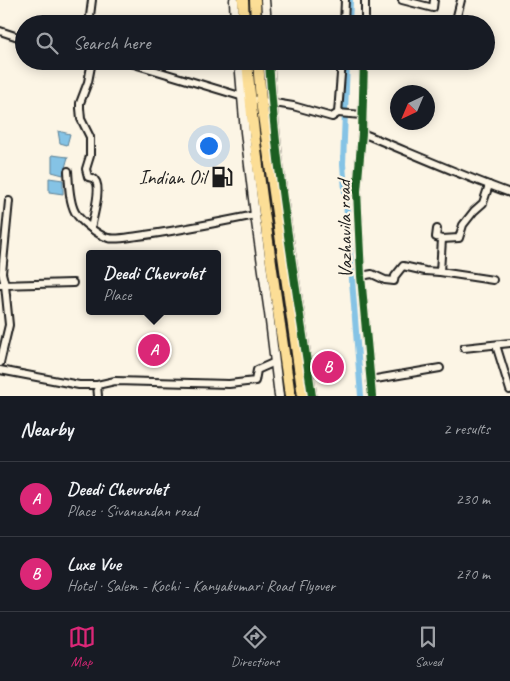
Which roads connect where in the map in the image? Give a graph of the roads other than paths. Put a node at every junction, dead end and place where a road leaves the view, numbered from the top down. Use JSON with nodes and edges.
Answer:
{"nodes":[{"id":1,"x":92,"y":0,"type":"edge"},
{"id":2,"x":234,"y":0,"type":"edge"},
{"id":3,"x":243,"y":0,"type":"edge"},
{"id":4,"x":255,"y":0,"type":"edge"},
{"id":5,"x":266,"y":0,"type":"edge"},
{"id":6,"x":345,"y":0,"type":"edge"},
{"id":7,"x":365,"y":0,"type":"edge"},
{"id":8,"x":402,"y":0,"type":"edge"},
{"id":9,"x":434,"y":0,"type":"edge"},
{"id":10,"x":461,"y":0,"type":"edge"},
{"id":11,"x":90,"y":15,"type":"edge"},
{"id":12,"x":235,"y":15,"type":"edge"},
{"id":13,"x":244,"y":15,"type":"edge"},
{"id":14,"x":256,"y":15,"type":"edge"},
{"id":15,"x":267,"y":15,"type":"edge"},
{"id":16,"x":344,"y":15,"type":"edge"},
{"id":17,"x":365,"y":15,"type":"edge"},
{"id":18,"x":457,"y":15,"type":"edge"},
{"id":19,"x":0,"y":31,"type":"edge"},
{"id":20,"x":15,"y":36,"type":"edge"},
{"id":21,"x":90,"y":70,"type":"edge"},
{"id":22,"x":154,"y":70,"type":"edge"},
{"id":23,"x":241,"y":70,"type":"edge"},
{"id":24,"x":246,"y":70,"type":"edge"},
{"id":25,"x":259,"y":70,"type":"edge"},
{"id":26,"x":270,"y":70,"type":"edge"},
{"id":27,"x":341,"y":70,"type":"edge"},
{"id":28,"x":364,"y":70,"type":"edge"},
{"id":29,"x":246,"y":98,"type":"junction"},
{"id":30,"x":261,"y":101,"type":"junction"},
{"id":31,"x":272,"y":102,"type":"junction"},
{"id":32,"x":336,"y":115,"type":"junction"},
{"id":33,"x":362,"y":115,"type":"junction"},
{"id":34,"x":362,"y":133,"type":"junction"},
{"id":35,"x":68,"y":171,"type":"dead end"},
{"id":36,"x":489,"y":185,"type":"junction"},
{"id":37,"x":510,"y":193,"type":"edge"},
{"id":38,"x":9,"y":201,"type":"dead end"},
{"id":39,"x":255,"y":215,"type":"junction"},
{"id":40,"x":91,"y":228,"type":"junction"},
{"id":41,"x":437,"y":229,"type":"dead end"},
{"id":42,"x":442,"y":239,"type":"junction"},
{"id":43,"x":2,"y":250,"type":"edge"},
{"id":44,"x":440,"y":272,"type":"junction"},
{"id":45,"x":361,"y":276,"type":"junction"},
{"id":46,"x":493,"y":280,"type":"dead end"},
{"id":47,"x":73,"y":283,"type":"dead end"},
{"id":48,"x":3,"y":285,"type":"edge"},
{"id":49,"x":510,"y":343,"type":"edge"},
{"id":50,"x":496,"y":345,"type":"junction"},
{"id":51,"x":464,"y":348,"type":"dead end"},
{"id":52,"x":275,"y":362,"type":"junction"},
{"id":53,"x":0,"y":363,"type":"edge"},
{"id":54,"x":440,"y":368,"type":"dead end"},
{"id":55,"x":0,"y":370,"type":"edge"},
{"id":56,"x":370,"y":380,"type":"junction"},
{"id":57,"x":97,"y":385,"type":"junction"},
{"id":58,"x":510,"y":390,"type":"edge"},
{"id":59,"x":98,"y":396,"type":"edge"},
{"id":60,"x":279,"y":396,"type":"edge"},
{"id":61,"x":290,"y":396,"type":"edge"},
{"id":62,"x":303,"y":396,"type":"edge"},
{"id":63,"x":312,"y":396,"type":"edge"},
{"id":64,"x":372,"y":396,"type":"edge"}],
"edges":[{"from":1,"to":11,"type":"street"},
{"from":2,"to":12,"type":"street"},
{"from":3,"to":13,"type":"highway"},
{"from":4,"to":14,"type":"highway"},
{"from":5,"to":15,"type":"street"},
{"from":6,"to":16,"type":"street"},
{"from":7,"to":17,"type":"street"},
{"from":8,"to":9,"type":"street"},
{"from":10,"to":18,"type":"street"},
{"from":19,"to":20,"type":"street"},
{"from":21,"to":40,"type":"street"},
{"from":22,"to":29,"type":"street"},
{"from":23,"to":29,"type":"street"},
{"from":24,"to":29,"type":"highway"},
{"from":25,"to":30,"type":"highway"},
{"from":26,"to":31,"type":"street"},
{"from":27,"to":32,"type":"street"},
{"from":28,"to":33,"type":"street","name":"Vazhavila road"},
{"from":29,"to":30,"type":"street"},
{"from":29,"to":39,"type":"street"},
{"from":29,"to":61,"type":"highway"},
{"from":30,"to":31,"type":"street"},
{"from":30,"to":62,"type":"highway"},
{"from":31,"to":32,"type":"street"},
{"from":31,"to":63,"type":"street"},
{"from":32,"to":33,"type":"street"},
{"from":33,"to":34,"type":"street","name":"Vazhavila road"},
{"from":34,"to":36,"type":"street"},
{"from":34,"to":45,"type":"street","name":"Vazhavila road"},
{"from":35,"to":40,"type":"street"},
{"from":36,"to":37,"type":"street"},
{"from":36,"to":42,"type":"street"},
{"from":38,"to":43,"type":"street"},
{"from":39,"to":40,"type":"street"},
{"from":39,"to":52,"type":"street"},
{"from":41,"to":42,"type":"street"},
{"from":42,"to":44,"type":"street"},
{"from":43,"to":48,"type":"street"},
{"from":44,"to":45,"type":"street"},
{"from":44,"to":46,"type":"street"},
{"from":45,"to":56,"type":"street","name":"Vazhavila road"},
{"from":47,"to":48,"type":"street"},
{"from":48,"to":53,"type":"street"},
{"from":49,"to":50,"type":"street"},
{"from":50,"to":51,"type":"street"},
{"from":50,"to":58,"type":"street"},
{"from":52,"to":57,"type":"street"},
{"from":52,"to":60,"type":"street"},
{"from":54,"to":56,"type":"street"},
{"from":55,"to":57,"type":"street"},
{"from":56,"to":64,"type":"street","name":"Vazhavila road"},
{"from":57,"to":59,"type":"street"}]}
